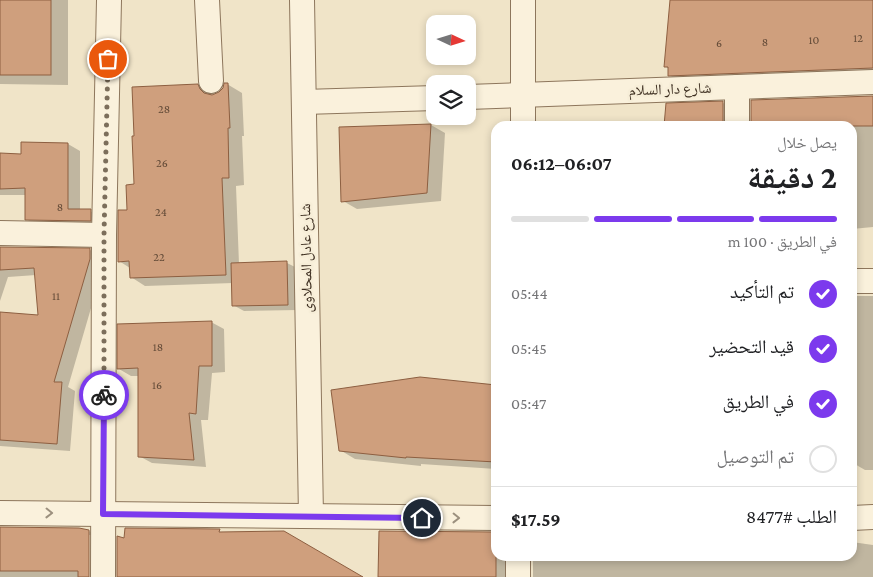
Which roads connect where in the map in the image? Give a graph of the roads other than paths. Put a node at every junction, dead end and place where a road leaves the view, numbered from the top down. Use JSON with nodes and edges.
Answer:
{"nodes":[{"id":1,"x":109,"y":0,"type":"edge"},
{"id":2,"x":207,"y":0,"type":"edge"},
{"id":3,"x":302,"y":0,"type":"edge"},
{"id":4,"x":524,"y":0,"type":"edge"},
{"id":5,"x":211,"y":81,"type":"dead end"},
{"id":6,"x":873,"y":82,"type":"edge"},
{"id":7,"x":737,"y":87,"type":"junction"},
{"id":8,"x":524,"y":95,"type":"junction"},
{"id":9,"x":476,"y":97,"type":"edge"},
{"id":10,"x":426,"y":98,"type":"edge"},
{"id":11,"x":304,"y":102,"type":"junction"},
{"id":12,"x":524,"y":121,"type":"edge"},
{"id":13,"x":738,"y":121,"type":"edge"},
{"id":14,"x":0,"y":233,"type":"edge"},
{"id":15,"x":104,"y":235,"type":"junction"},
{"id":16,"x":857,"y":280,"type":"edge"},
{"id":17,"x":873,"y":281,"type":"edge"},
{"id":18,"x":0,"y":513,"type":"edge"},
{"id":19,"x":103,"y":514,"type":"junction"},
{"id":20,"x":310,"y":516,"type":"junction"},
{"id":21,"x":491,"y":518,"type":"edge"},
{"id":22,"x":857,"y":518,"type":"edge"},
{"id":23,"x":873,"y":518,"type":"edge"},
{"id":24,"x":518,"y":561,"type":"edge"},
{"id":25,"x":103,"y":577,"type":"edge"},
{"id":26,"x":518,"y":577,"type":"edge"}],
"edges":[{"from":1,"to":15,"type":"street"},
{"from":2,"to":5,"type":"street"},
{"from":3,"to":11,"type":"street","name":"شارع عادل المحلاوى"},
{"from":4,"to":8,"type":"street"},
{"from":6,"to":7,"type":"street","name":"شارع دار السلام"},
{"from":7,"to":8,"type":"street","name":"شارع دار السلام"},
{"from":7,"to":13,"type":"street"},
{"from":8,"to":9,"type":"street","name":"شارع دار السلام"},
{"from":8,"to":12,"type":"street"},
{"from":10,"to":11,"type":"street"},
{"from":11,"to":20,"type":"street","name":"شارع عادل المحلاوى"},
{"from":14,"to":15,"type":"street"},
{"from":15,"to":19,"type":"street"},
{"from":16,"to":17,"type":"street"},
{"from":18,"to":19,"type":"street","one_way":true},
{"from":19,"to":20,"type":"street"},
{"from":19,"to":25,"type":"street"},
{"from":20,"to":21,"type":"street","one_way":true},
{"from":22,"to":23,"type":"street"},
{"from":24,"to":26,"type":"street"}]}
